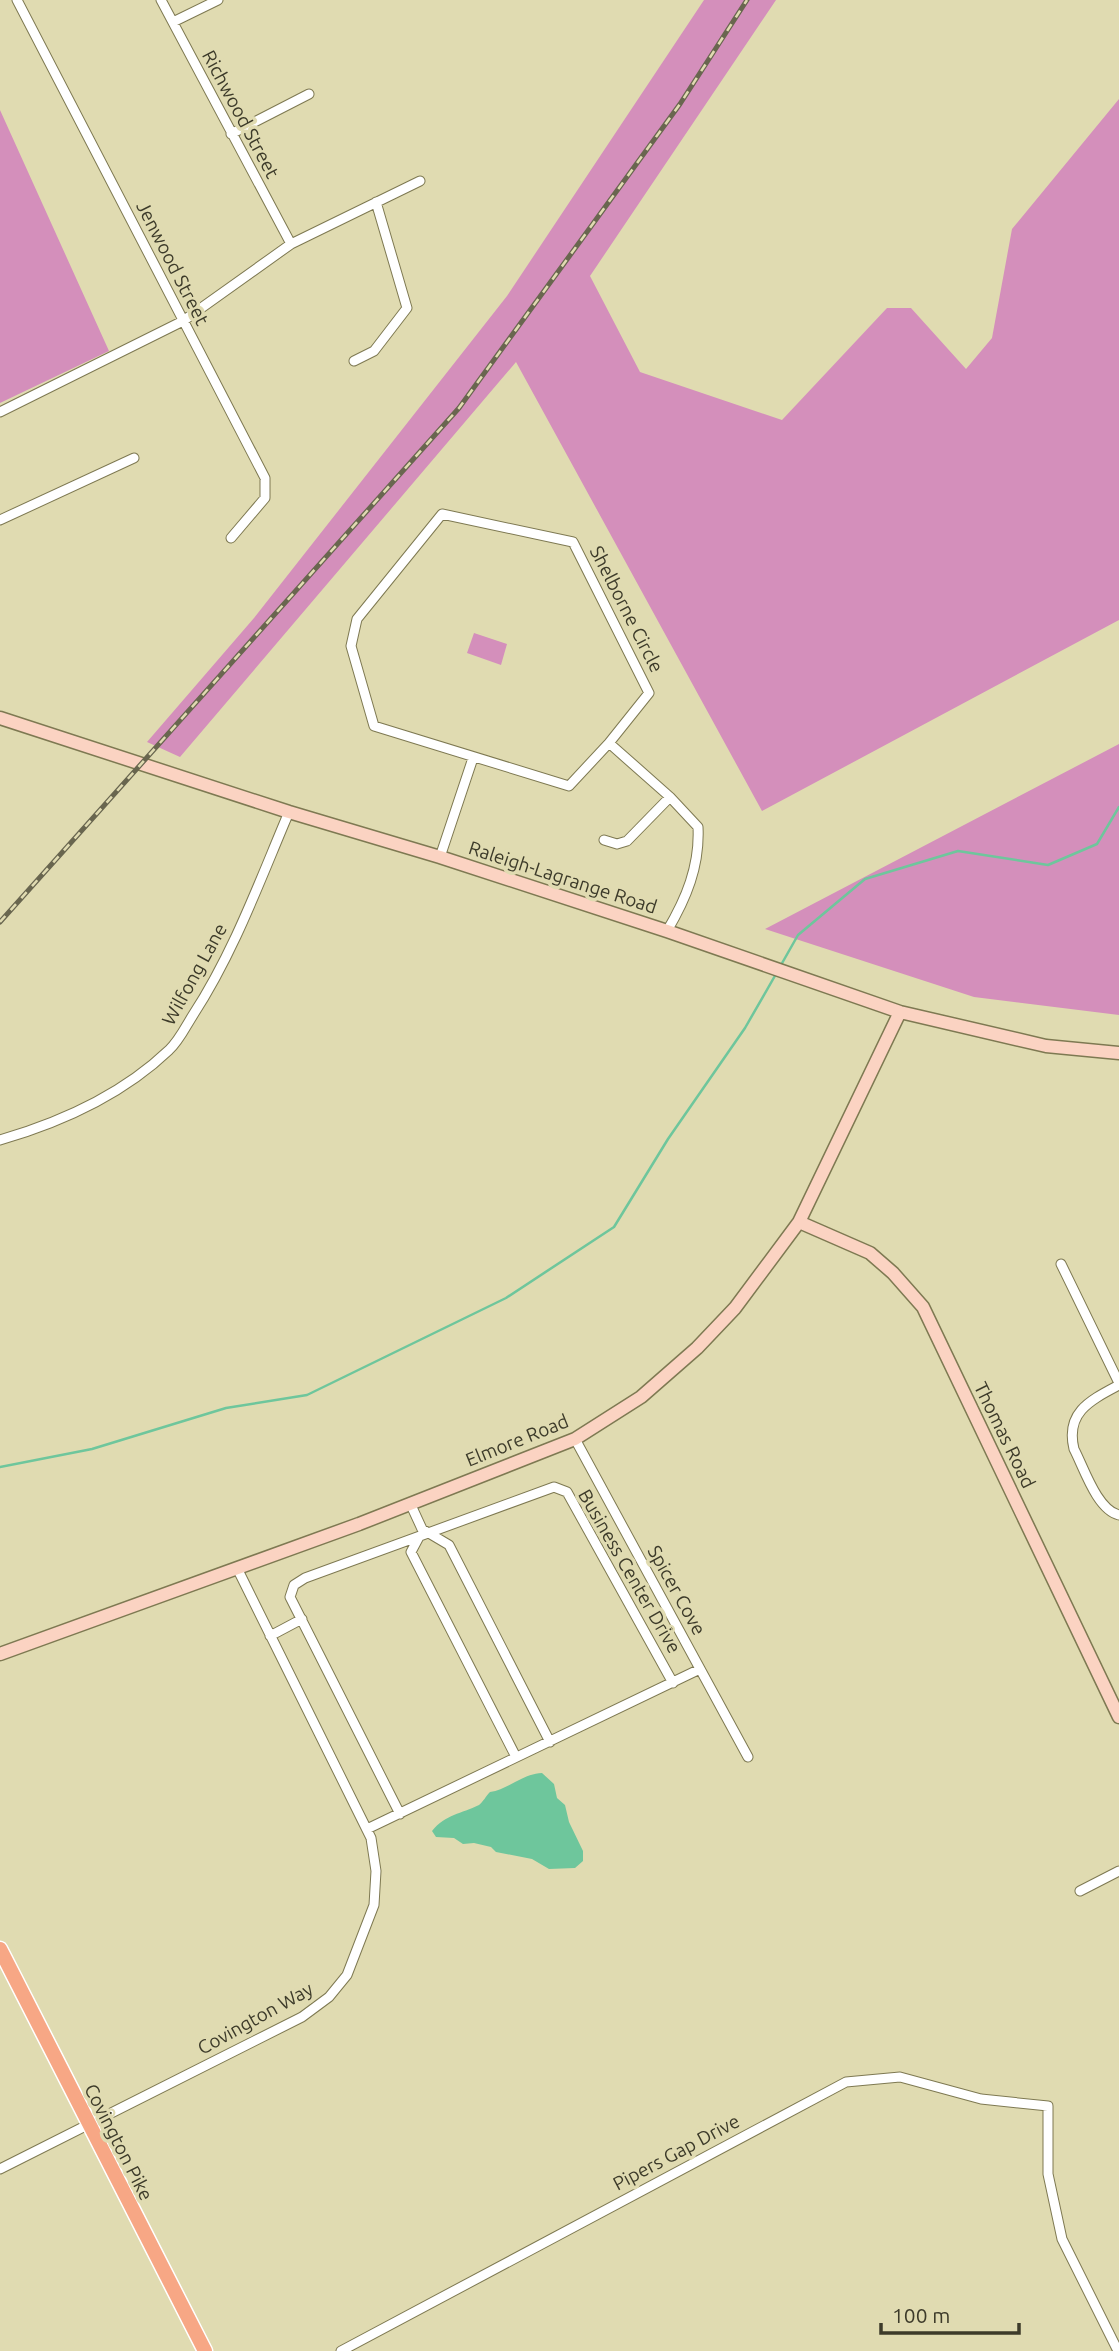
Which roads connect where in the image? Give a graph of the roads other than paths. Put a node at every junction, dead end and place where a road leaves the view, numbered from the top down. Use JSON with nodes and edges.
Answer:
{"nodes":[{"id":1,"x":17,"y":0,"type":"edge"},
{"id":2,"x":161,"y":0,"type":"edge"},
{"id":3,"x":218,"y":0,"type":"edge"},
{"id":4,"x":173,"y":22,"type":"junction"},
{"id":5,"x":309,"y":94,"type":"dead end"},
{"id":6,"x":232,"y":134,"type":"junction"},
{"id":7,"x":420,"y":181,"type":"dead end"},
{"id":8,"x":376,"y":202,"type":"junction"},
{"id":9,"x":291,"y":244,"type":"junction"},
{"id":10,"x":183,"y":321,"type":"junction"},
{"id":11,"x":354,"y":362,"type":"dead end"},
{"id":12,"x":0,"y":412,"type":"edge"},
{"id":13,"x":134,"y":458,"type":"dead end"},
{"id":14,"x":0,"y":520,"type":"edge"},
{"id":15,"x":231,"y":538,"type":"dead end"},
{"id":16,"x":0,"y":718,"type":"edge"},
{"id":17,"x":609,"y":743,"type":"junction"},
{"id":18,"x":473,"y":758,"type":"junction"},
{"id":19,"x":670,"y":797,"type":"junction"},
{"id":20,"x":289,"y":811,"type":"junction"},
{"id":21,"x":604,"y":839,"type":"dead end"},
{"id":22,"x":440,"y":857,"type":"junction"},
{"id":23,"x":667,"y":932,"type":"junction"},
{"id":24,"x":900,"y":1012,"type":"junction"},
{"id":25,"x":1119,"y":1053,"type":"edge"},
{"id":26,"x":0,"y":1140,"type":"edge"},
{"id":27,"x":799,"y":1222,"type":"junction"},
{"id":28,"x":1061,"y":1264,"type":"dead end"},
{"id":29,"x":1119,"y":1384,"type":"edge"},
{"id":30,"x":575,"y":1439,"type":"junction"},
{"id":31,"x":411,"y":1503,"type":"junction"},
{"id":32,"x":1115,"y":1514,"type":"edge"},
{"id":33,"x":427,"y":1531,"type":"junction"},
{"id":34,"x":418,"y":1538,"type":"junction"},
{"id":35,"x":237,"y":1568,"type":"junction"},
{"id":36,"x":302,"y":1619,"type":"junction"},
{"id":37,"x":270,"y":1636,"type":"junction"},
{"id":38,"x":0,"y":1654,"type":"edge"},
{"id":39,"x":700,"y":1669,"type":"junction"},
{"id":40,"x":673,"y":1683,"type":"junction"},
{"id":41,"x":1119,"y":1717,"type":"edge"},
{"id":42,"x":550,"y":1742,"type":"junction"},
{"id":43,"x":516,"y":1757,"type":"junction"},
{"id":44,"x":748,"y":1757,"type":"dead end"},
{"id":45,"x":400,"y":1814,"type":"junction"},
{"id":46,"x":367,"y":1829,"type":"junction"},
{"id":47,"x":1119,"y":1871,"type":"edge"},
{"id":48,"x":1080,"y":1891,"type":"dead end"},
{"id":49,"x":0,"y":1949,"type":"edge"},
{"id":50,"x":88,"y":2124,"type":"junction"},
{"id":51,"x":0,"y":2169,"type":"edge"},
{"id":52,"x":205,"y":2351,"type":"edge"},
{"id":53,"x":341,"y":2351,"type":"edge"},
{"id":54,"x":1118,"y":2351,"type":"edge"}],
"edges":[{"from":1,"to":10,"type":"street","name":"Jenwood Street"},
{"from":2,"to":4,"type":"street","name":"Richwood Street"},
{"from":3,"to":4,"type":"street"},
{"from":4,"to":6,"type":"street","name":"Richwood Street"},
{"from":5,"to":6,"type":"street"},
{"from":6,"to":9,"type":"street","name":"Richwood Street"},
{"from":7,"to":8,"type":"street"},
{"from":8,"to":9,"type":"street"},
{"from":8,"to":11,"type":"street"},
{"from":9,"to":10,"type":"street"},
{"from":10,"to":12,"type":"street"},
{"from":10,"to":15,"type":"street","name":"Jenwood Street"},
{"from":13,"to":14,"type":"street"},
{"from":16,"to":20,"type":"street","name":"Raleigh-Lagrange Road"},
{"from":17,"to":18,"type":"street","name":"Shelborne Circle"},
{"from":17,"to":18,"type":"street","name":"Shelborne Circle"},
{"from":17,"to":19,"type":"street"},
{"from":18,"to":22,"type":"street"},
{"from":19,"to":21,"type":"street"},
{"from":19,"to":23,"type":"street"},
{"from":20,"to":22,"type":"street","name":"Raleigh-Lagrange Road"},
{"from":20,"to":26,"type":"street","name":"Wilfong Lane"},
{"from":22,"to":23,"type":"street","name":"Raleigh-Lagrange Road"},
{"from":23,"to":24,"type":"street","name":"Raleigh-Lagrange Road"},
{"from":24,"to":25,"type":"street","name":"Raleigh-Lagrange Road"},
{"from":24,"to":27,"type":"street","name":"Elmore Road"},
{"from":27,"to":30,"type":"street","name":"Elmore Road"},
{"from":27,"to":41,"type":"street","name":"Thomas Road"},
{"from":28,"to":29,"type":"street"},
{"from":29,"to":32,"type":"street"},
{"from":30,"to":31,"type":"street","name":"Elmore Road"},
{"from":30,"to":39,"type":"street","name":"Spicer Cove"},
{"from":31,"to":33,"type":"street"},
{"from":31,"to":35,"type":"street","name":"Elmore Road"},
{"from":33,"to":34,"type":"street"},
{"from":33,"to":40,"type":"street","name":"Business Center Drive"},
{"from":33,"to":42,"type":"street"},
{"from":34,"to":36,"type":"street"},
{"from":34,"to":43,"type":"street"},
{"from":35,"to":37,"type":"street","name":"Covington Way"},
{"from":35,"to":38,"type":"street","name":"Elmore Road"},
{"from":36,"to":37,"type":"street"},
{"from":36,"to":45,"type":"street"},
{"from":37,"to":46,"type":"street","name":"Covington Way"},
{"from":39,"to":40,"type":"street","name":"Business Center Drive"},
{"from":39,"to":44,"type":"street","name":"Spicer Cove"},
{"from":40,"to":42,"type":"street","name":"Business Center Drive"},
{"from":42,"to":43,"type":"street","name":"Business Center Drive"},
{"from":43,"to":45,"type":"street","name":"Business Center Drive"},
{"from":45,"to":46,"type":"street","name":"Business Center Drive"},
{"from":46,"to":50,"type":"street","name":"Covington Way"},
{"from":47,"to":48,"type":"street"},
{"from":49,"to":50,"type":"main road","name":"Covington Pike"},
{"from":50,"to":51,"type":"street","name":"Covington Way"},
{"from":50,"to":52,"type":"main road","name":"Covington Pike"},
{"from":53,"to":54,"type":"street","name":"Pipers Gap Drive"}]}
